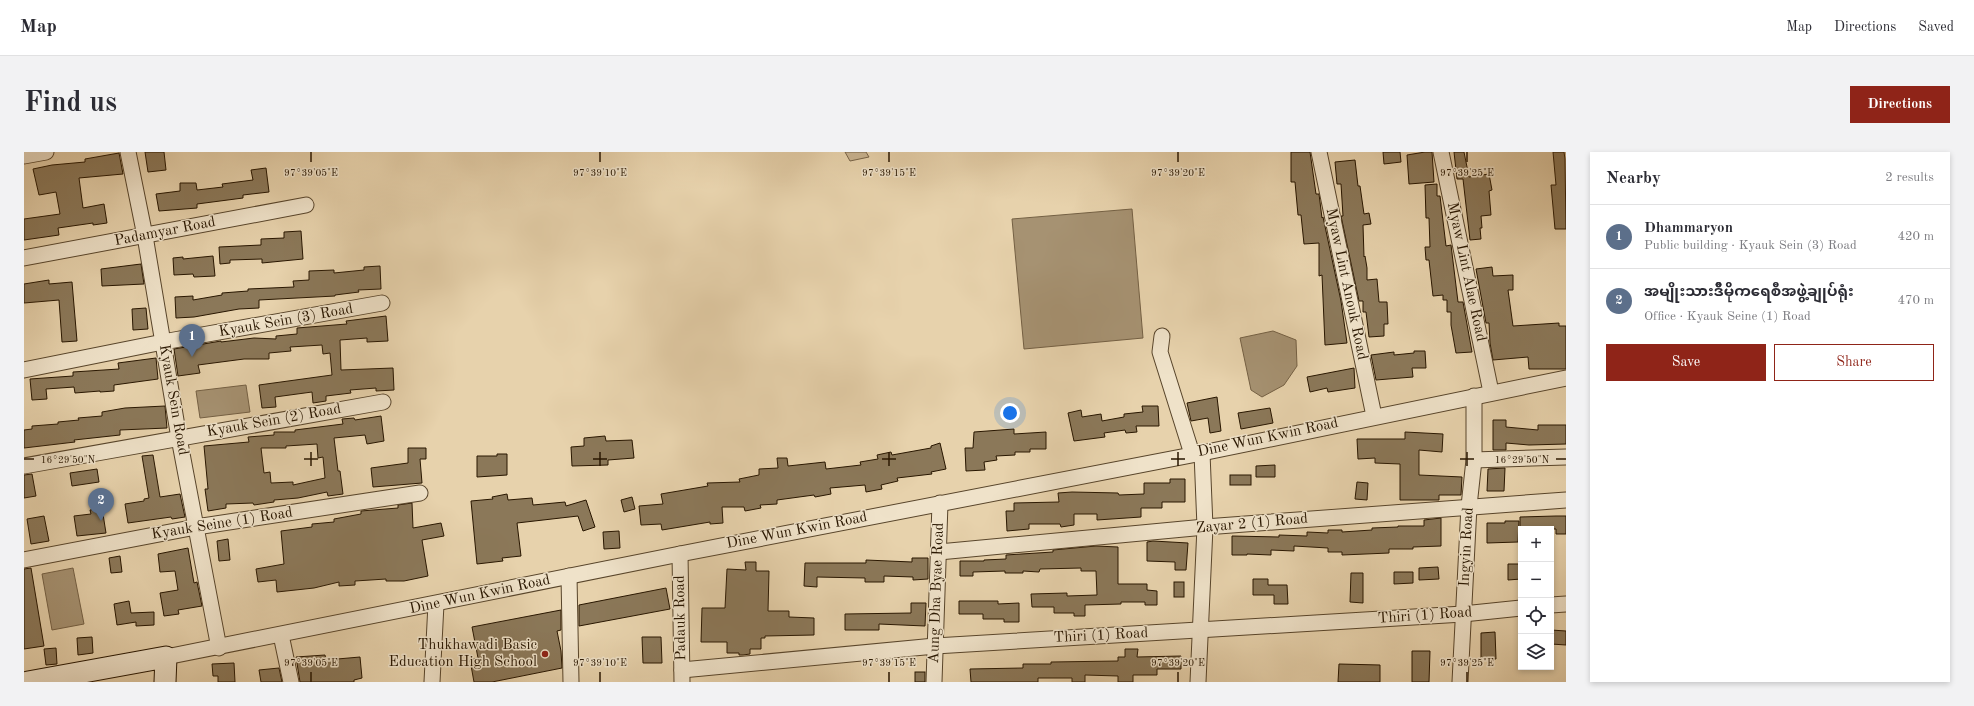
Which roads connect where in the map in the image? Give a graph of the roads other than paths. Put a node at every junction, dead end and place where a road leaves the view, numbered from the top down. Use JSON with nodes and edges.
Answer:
{"nodes":[{"id":1,"x":46,"y":152,"type":"edge"},
{"id":2,"x":128,"y":152,"type":"edge"},
{"id":3,"x":1319,"y":152,"type":"edge"},
{"id":4,"x":1442,"y":152,"type":"edge"},
{"id":5,"x":24,"y":156,"type":"edge"},
{"id":6,"x":306,"y":205,"type":"dead end"},
{"id":7,"x":145,"y":236,"type":"junction"},
{"id":8,"x":24,"y":258,"type":"edge"},
{"id":9,"x":382,"y":303,"type":"dead end"},
{"id":10,"x":1162,"y":336,"type":"dead end"},
{"id":11,"x":163,"y":342,"type":"junction"},
{"id":12,"x":24,"y":370,"type":"edge"},
{"id":13,"x":1566,"y":378,"type":"edge"},
{"id":14,"x":1491,"y":392,"type":"junction"},
{"id":15,"x":1474,"y":396,"type":"junction"},
{"id":16,"x":382,"y":402,"type":"dead end"},
{"id":17,"x":1374,"y":416,"type":"junction"},
{"id":18,"x":179,"y":438,"type":"junction"},
{"id":19,"x":1197,"y":454,"type":"junction"},
{"id":20,"x":1566,"y":457,"type":"edge"},
{"id":21,"x":1474,"y":460,"type":"junction"},
{"id":22,"x":24,"y":466,"type":"edge"},
{"id":23,"x":420,"y":493,"type":"dead end"},
{"id":24,"x":1566,"y":500,"type":"edge"},
{"id":25,"x":940,"y":504,"type":"junction"},
{"id":26,"x":1469,"y":506,"type":"junction"},
{"id":27,"x":196,"y":527,"type":"junction"},
{"id":28,"x":1205,"y":527,"type":"junction"},
{"id":29,"x":939,"y":552,"type":"junction"},
{"id":30,"x":680,"y":554,"type":"junction"},
{"id":31,"x":24,"y":560,"type":"edge"},
{"id":32,"x":569,"y":576,"type":"junction"},
{"id":33,"x":436,"y":604,"type":"junction"},
{"id":34,"x":1566,"y":604,"type":"edge"},
{"id":35,"x":1554,"y":605,"type":"edge"},
{"id":36,"x":1518,"y":608,"type":"edge"},
{"id":37,"x":1463,"y":614,"type":"junction"},
{"id":38,"x":1201,"y":630,"type":"junction"},
{"id":39,"x":281,"y":635,"type":"junction"},
{"id":40,"x":935,"y":646,"type":"junction"},
{"id":41,"x":219,"y":648,"type":"junction"},
{"id":42,"x":166,"y":657,"type":"junction"},
{"id":43,"x":682,"y":676,"type":"edge"},
{"id":44,"x":28,"y":682,"type":"edge"},
{"id":45,"x":165,"y":682,"type":"edge"},
{"id":46,"x":291,"y":682,"type":"edge"},
{"id":47,"x":432,"y":682,"type":"edge"},
{"id":48,"x":571,"y":682,"type":"edge"},
{"id":49,"x":934,"y":682,"type":"edge"},
{"id":50,"x":1198,"y":682,"type":"edge"},
{"id":51,"x":1460,"y":682,"type":"edge"}],
"edges":[{"from":1,"to":5,"type":"street"},
{"from":2,"to":7,"type":"street","name":"Kyauk Sein Road"},
{"from":3,"to":17,"type":"street","name":"Myaw Lint Anouk Road"},
{"from":4,"to":14,"type":"street","name":"Myaw Lint Alae Road"},
{"from":6,"to":7,"type":"street","name":"Padamyar Road"},
{"from":7,"to":8,"type":"street","name":"Padamyar Road"},
{"from":7,"to":11,"type":"street","name":"Kyauk Sein Road"},
{"from":9,"to":11,"type":"street","name":"Kyauk Sein (3) Road"},
{"from":10,"to":19,"type":"street"},
{"from":11,"to":12,"type":"street","name":"Kyauk Sein (3) Road"},
{"from":11,"to":18,"type":"street","name":"Kyauk Sein Road"},
{"from":13,"to":14,"type":"street","name":"Dine Wun Kwin Road"},
{"from":14,"to":15,"type":"street","name":"Dine Wun Kwin Road"},
{"from":15,"to":17,"type":"street","name":"Dine Wun Kwin Road"},
{"from":15,"to":21,"type":"street","name":"Ingyin Road"},
{"from":16,"to":18,"type":"street","name":"Kyauk Sein (2) Road"},
{"from":17,"to":19,"type":"street","name":"Dine Wun Kwin Road"},
{"from":18,"to":22,"type":"street","name":"Kyauk Sein (2) Road"},
{"from":18,"to":27,"type":"street","name":"Kyauk Sein Road"},
{"from":19,"to":25,"type":"street","name":"Dine Wun Kwin Road"},
{"from":19,"to":28,"type":"street"},
{"from":20,"to":21,"type":"street"},
{"from":21,"to":26,"type":"street","name":"Ingyin Road"},
{"from":23,"to":27,"type":"street","name":"Kyauk Seine (1) Road"},
{"from":24,"to":26,"type":"street","name":"Zayar 2 (1) Road"},
{"from":25,"to":29,"type":"street","name":"Aung Dha Byae Road"},
{"from":25,"to":30,"type":"street","name":"Dine Wun Kwin Road"},
{"from":26,"to":28,"type":"street","name":"Zayar 2 (1) Road"},
{"from":26,"to":37,"type":"street","name":"Ingyin Road"},
{"from":27,"to":31,"type":"street","name":"Kyauk Seine (1) Road"},
{"from":27,"to":41,"type":"street","name":"Kyauk Sein Road"},
{"from":28,"to":29,"type":"street","name":"Zayar 2 (1) Road"},
{"from":28,"to":38,"type":"street"},
{"from":29,"to":40,"type":"street","name":"Aung Dha Byae Road"},
{"from":30,"to":32,"type":"street","name":"Dine Wun Kwin Road"},
{"from":30,"to":43,"type":"street","name":"Padauk Road"},
{"from":32,"to":33,"type":"street","name":"Dine Wun Kwin Road"},
{"from":32,"to":48,"type":"street"},
{"from":33,"to":39,"type":"street","name":"Dine Wun Kwin Road"},
{"from":33,"to":47,"type":"street"},
{"from":34,"to":35,"type":"street"},
{"from":36,"to":37,"type":"street","name":"Thiri (1) Road"},
{"from":37,"to":38,"type":"street","name":"Thiri (1) Road"},
{"from":37,"to":51,"type":"street","name":"Ingyin Road"},
{"from":38,"to":40,"type":"street","name":"Thiri (1) Road"},
{"from":38,"to":50,"type":"street"},
{"from":39,"to":41,"type":"street","name":"Dine Wun Kwin Road"},
{"from":39,"to":46,"type":"street"},
{"from":40,"to":43,"type":"street","name":"Thiri (1) Road"},
{"from":40,"to":49,"type":"street","name":"Aung Dha Byae Road"},
{"from":41,"to":42,"type":"street","name":"Dine Wun Kwin Road"},
{"from":42,"to":44,"type":"street","name":"Dine Wun Kwin Road"},
{"from":42,"to":45,"type":"street"}]}
